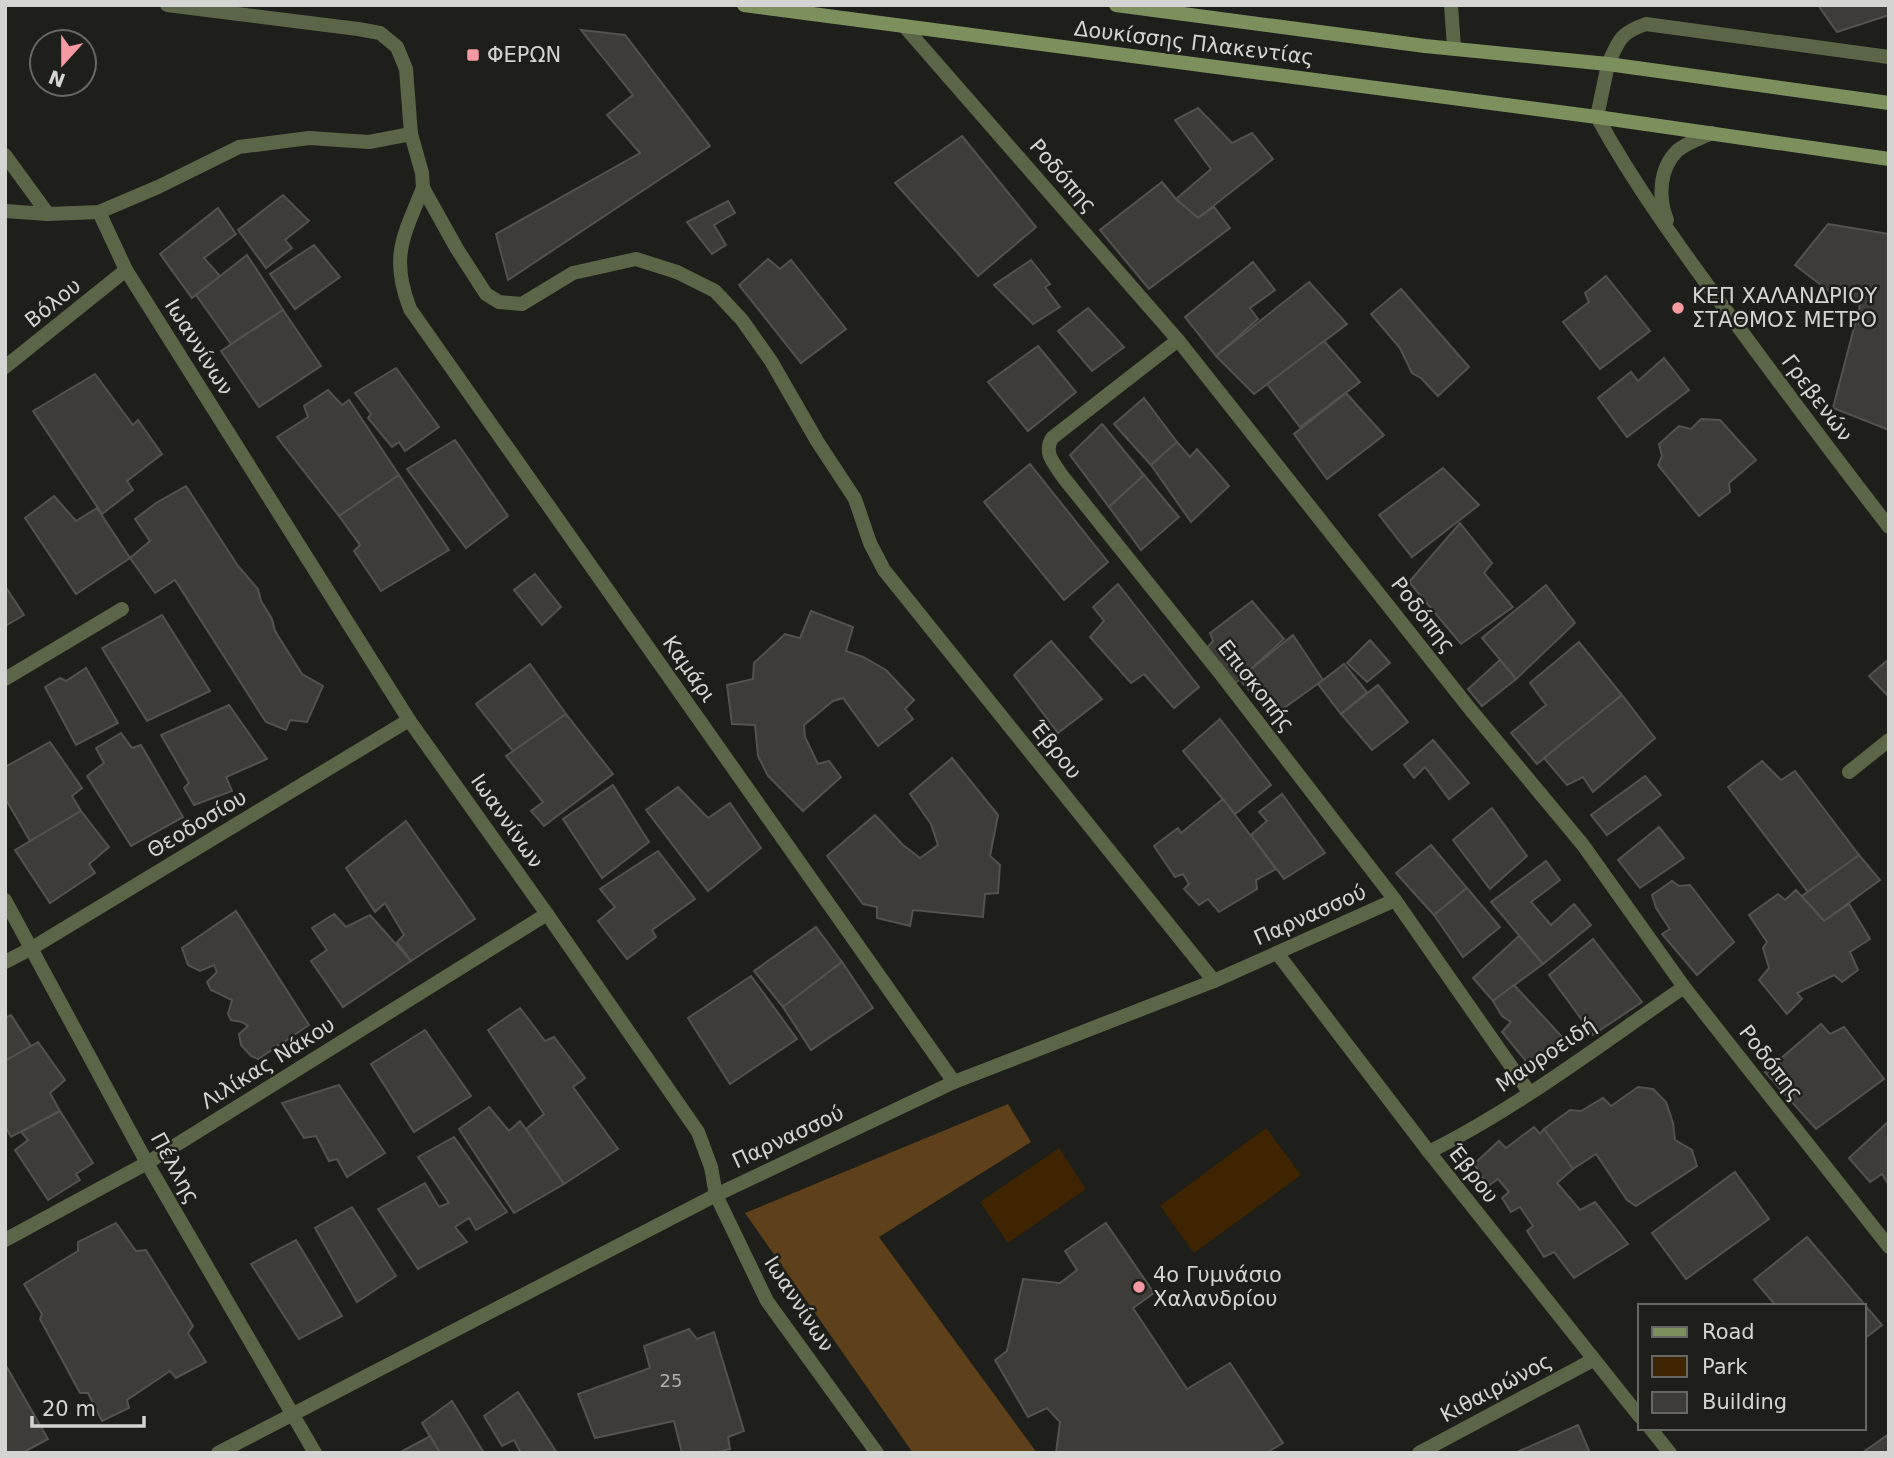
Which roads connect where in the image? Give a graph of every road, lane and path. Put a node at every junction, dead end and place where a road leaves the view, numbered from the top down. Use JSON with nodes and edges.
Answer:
{"nodes":[{"id":1,"x":167,"y":5,"type":"edge"},
{"id":2,"x":744,"y":5,"type":"edge"},
{"id":3,"x":1116,"y":5,"type":"edge"},
{"id":4,"x":1451,"y":5,"type":"edge"},
{"id":5,"x":904,"y":26,"type":"junction"},
{"id":6,"x":1454,"y":47,"type":"junction"},
{"id":7,"x":1889,"y":57,"type":"edge"},
{"id":8,"x":1608,"y":64,"type":"junction"},
{"id":9,"x":1889,"y":103,"type":"edge"},
{"id":10,"x":1597,"y":117,"type":"junction"},
{"id":11,"x":1712,"y":133,"type":"junction"},
{"id":12,"x":411,"y":134,"type":"junction"},
{"id":13,"x":5,"y":155,"type":"edge"},
{"id":14,"x":1889,"y":159,"type":"edge"},
{"id":15,"x":423,"y":188,"type":"junction"},
{"id":16,"x":5,"y":211,"type":"edge"},
{"id":17,"x":99,"y":212,"type":"junction"},
{"id":18,"x":48,"y":214,"type":"junction"},
{"id":19,"x":1673,"y":238,"type":"junction"},
{"id":20,"x":126,"y":270,"type":"junction"},
{"id":21,"x":1178,"y":340,"type":"junction"},
{"id":22,"x":5,"y":367,"type":"edge"},
{"id":23,"x":1889,"y":527,"type":"edge"},
{"id":24,"x":122,"y":609,"type":"dead end"},
{"id":25,"x":5,"y":678,"type":"edge"},
{"id":26,"x":409,"y":720,"type":"junction"},
{"id":27,"x":1889,"y":740,"type":"edge"},
{"id":28,"x":1849,"y":772,"type":"dead end"},
{"id":29,"x":5,"y":900,"type":"edge"},
{"id":30,"x":1395,"y":900,"type":"junction"},
{"id":31,"x":547,"y":914,"type":"junction"},
{"id":32,"x":32,"y":948,"type":"junction"},
{"id":33,"x":1277,"y":953,"type":"junction"},
{"id":34,"x":5,"y":962,"type":"edge"},
{"id":35,"x":1214,"y":981,"type":"junction"},
{"id":36,"x":1684,"y":987,"type":"junction"},
{"id":37,"x":954,"y":1082,"type":"junction"},
{"id":38,"x":1529,"y":1092,"type":"junction"},
{"id":39,"x":1429,"y":1152,"type":"junction"},
{"id":40,"x":147,"y":1163,"type":"junction"},
{"id":41,"x":716,"y":1195,"type":"junction"},
{"id":42,"x":5,"y":1240,"type":"edge"},
{"id":43,"x":1889,"y":1247,"type":"edge"},
{"id":44,"x":1593,"y":1360,"type":"junction"},
{"id":45,"x":292,"y":1414,"type":"junction"},
{"id":46,"x":1638,"y":1415,"type":"edge"},
{"id":47,"x":1652,"y":1430,"type":"edge"},
{"id":48,"x":218,"y":1453,"type":"edge"},
{"id":49,"x":315,"y":1453,"type":"edge"},
{"id":50,"x":877,"y":1453,"type":"edge"},
{"id":51,"x":1419,"y":1453,"type":"edge"},
{"id":52,"x":1670,"y":1453,"type":"edge"}],
"edges":[{"from":1,"to":12,"type":"street"},
{"from":2,"to":5,"type":"main road","name":"Δουκίσσης Πλακεντίας"},
{"from":3,"to":6,"type":"main road","name":"Δουκίσσης Πλακεντίας"},
{"from":4,"to":6,"type":"street"},
{"from":5,"to":10,"type":"main road","name":"Δουκίσσης Πλακεντίας"},
{"from":5,"to":21,"type":"street","name":"Ροδόπης"},
{"from":6,"to":8,"type":"main road","name":"Δουκίσσης Πλακεντίας"},
{"from":7,"to":8,"type":"street"},
{"from":8,"to":9,"type":"main road","name":"Δουκίσσης Πλακεντίας"},
{"from":8,"to":10,"type":"street"},
{"from":10,"to":11,"type":"main road","name":"Δουκίσσης Πλακεντίας"},
{"from":10,"to":19,"type":"street","name":"Γρεβενών"},
{"from":11,"to":14,"type":"main road","name":"Δουκίσσης Πλακεντίας"},
{"from":11,"to":19,"type":"street"},
{"from":12,"to":15,"type":"street"},
{"from":12,"to":17,"type":"street"},
{"from":13,"to":18,"type":"street"},
{"from":15,"to":35,"type":"street","name":"Έβρου"},
{"from":15,"to":37,"type":"street","name":"Καμάρι"},
{"from":16,"to":18,"type":"street"},
{"from":17,"to":18,"type":"street"},
{"from":17,"to":20,"type":"street","name":"Ιωαννίνων"},
{"from":19,"to":23,"type":"street","name":"Γρεβενών"},
{"from":20,"to":22,"type":"street","name":"Βόλου"},
{"from":20,"to":26,"type":"street","name":"Ιωαννίνων"},
{"from":21,"to":30,"type":"street","name":"Επισκοπής"},
{"from":21,"to":36,"type":"street","name":"Ροδόπης"},
{"from":24,"to":25,"type":"street"},
{"from":26,"to":31,"type":"street","name":"Ιωαννίνων"},
{"from":26,"to":32,"type":"street","name":"Θεοδοσίου"},
{"from":27,"to":28,"type":"street"},
{"from":29,"to":32,"type":"street","name":"Πέλλης"},
{"from":30,"to":33,"type":"street","name":"Παρνασσού"},
{"from":30,"to":38,"type":"street","name":"Επισκοπής"},
{"from":31,"to":40,"type":"street","name":"Λιλίκας Νάκου"},
{"from":31,"to":41,"type":"street","name":"Ιωαννίνων"},
{"from":32,"to":34,"type":"street","name":"Θεοδοσίου"},
{"from":32,"to":40,"type":"street","name":"Πέλλης"},
{"from":33,"to":35,"type":"street","name":"Παρνασσού"},
{"from":33,"to":39,"type":"street","name":"Έβρου"},
{"from":35,"to":37,"type":"street","name":"Παρνασσού"},
{"from":36,"to":38,"type":"street","name":"Μαυροειδή"},
{"from":36,"to":43,"type":"street","name":"Ροδόπης"},
{"from":37,"to":41,"type":"street","name":"Παρνασσού"},
{"from":38,"to":39,"type":"street","name":"Μαυροειδή"},
{"from":39,"to":44,"type":"street","name":"Έβρου"},
{"from":40,"to":42,"type":"street","name":"Λιλίκας Νάκου"},
{"from":40,"to":45,"type":"street","name":"Πέλλης"},
{"from":41,"to":45,"type":"street","name":"Παρνασσού"},
{"from":41,"to":50,"type":"street","name":"Ιωαννίνων"},
{"from":44,"to":46,"type":"street","name":"Έβρου"},
{"from":44,"to":51,"type":"street","name":"Κιθαιρώνος"},
{"from":45,"to":48,"type":"street","name":"Παρνασσού"},
{"from":45,"to":49,"type":"street","name":"Πέλλης"},
{"from":47,"to":52,"type":"street"}]}
